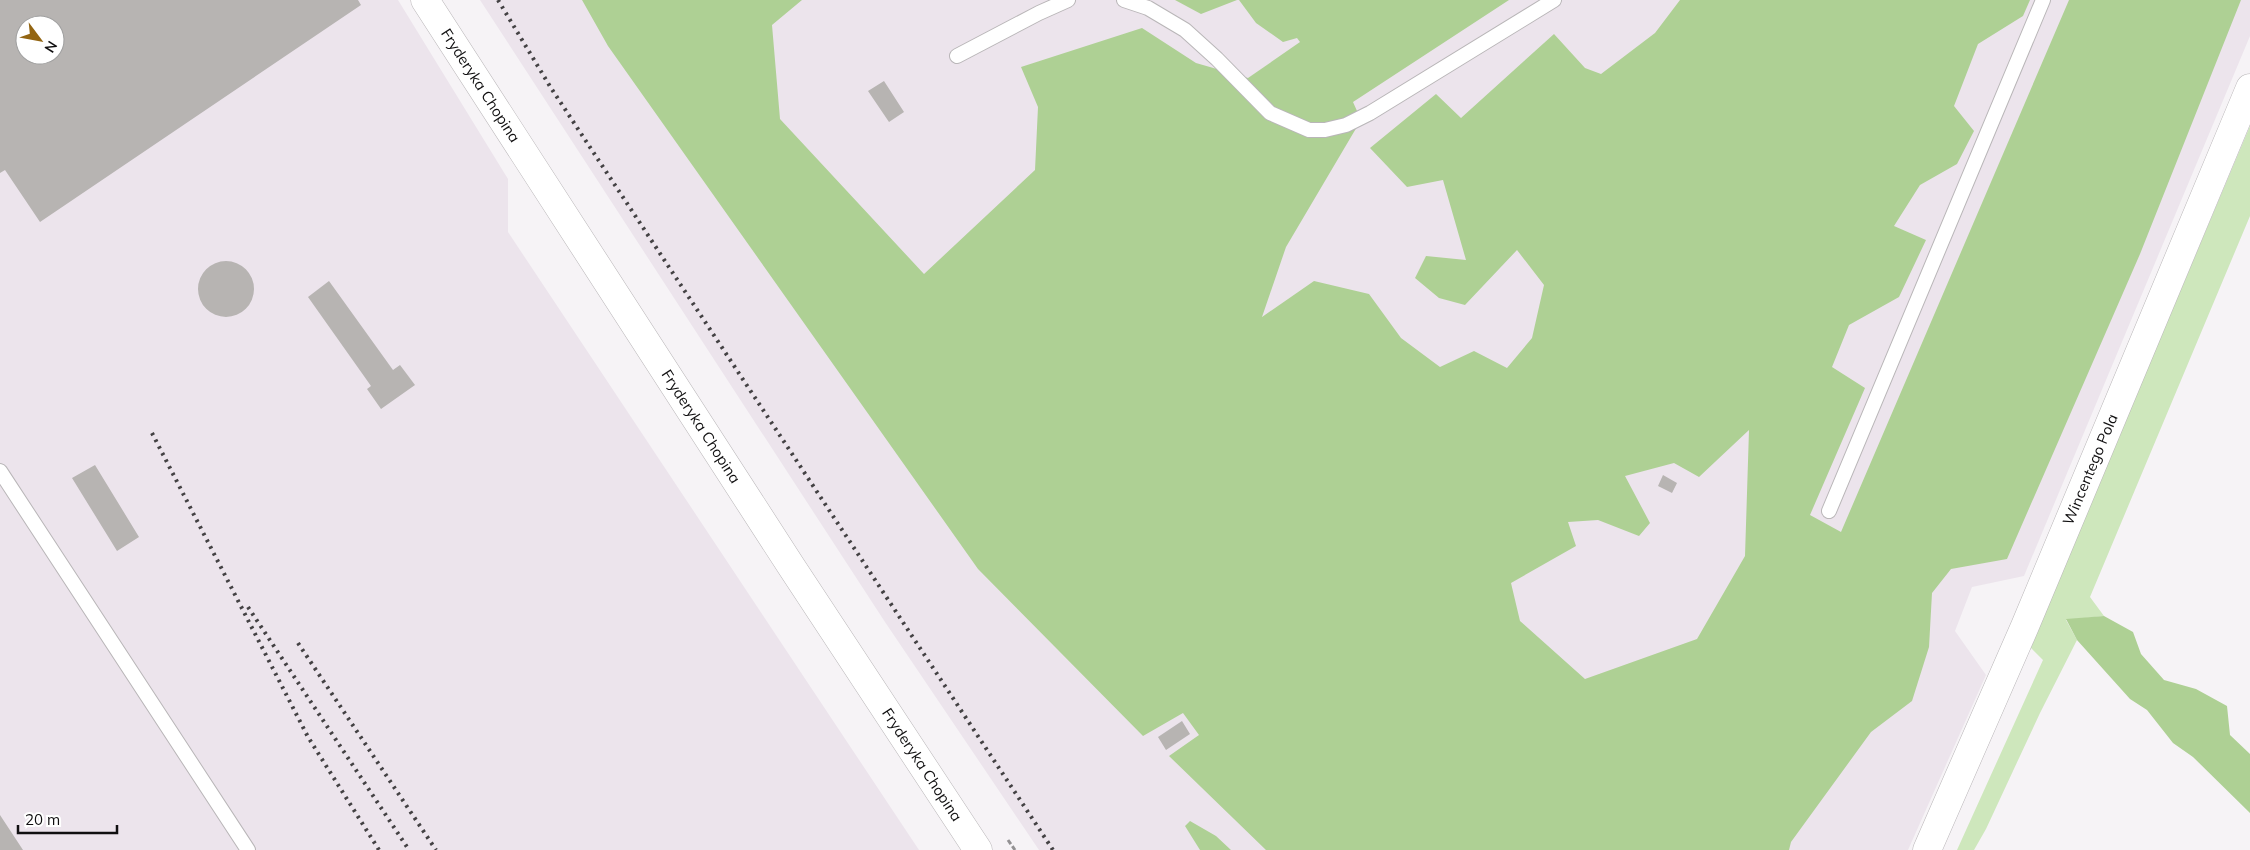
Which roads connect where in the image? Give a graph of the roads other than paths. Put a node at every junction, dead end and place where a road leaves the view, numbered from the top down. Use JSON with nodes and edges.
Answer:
{"nodes":[{"id":1,"x":425,"y":0,"type":"edge"},
{"id":2,"x":1068,"y":0,"type":"edge"},
{"id":3,"x":1124,"y":0,"type":"edge"},
{"id":4,"x":1554,"y":0,"type":"edge"},
{"id":5,"x":2043,"y":0,"type":"edge"},
{"id":6,"x":957,"y":56,"type":"dead end"},
{"id":7,"x":2250,"y":88,"type":"edge"},
{"id":8,"x":0,"y":471,"type":"edge"},
{"id":9,"x":1829,"y":512,"type":"dead end"},
{"id":10,"x":248,"y":850,"type":"edge"},
{"id":11,"x":978,"y":850,"type":"edge"},
{"id":12,"x":1927,"y":850,"type":"edge"}],
"edges":[{"from":1,"to":11,"type":"street","name":"Fryderyka Chopina"},
{"from":2,"to":6,"type":"lane"},
{"from":3,"to":4,"type":"lane"},
{"from":5,"to":9,"type":"lane"},
{"from":7,"to":12,"type":"street","name":"Wincentego Pola"},
{"from":8,"to":10,"type":"lane"}]}
